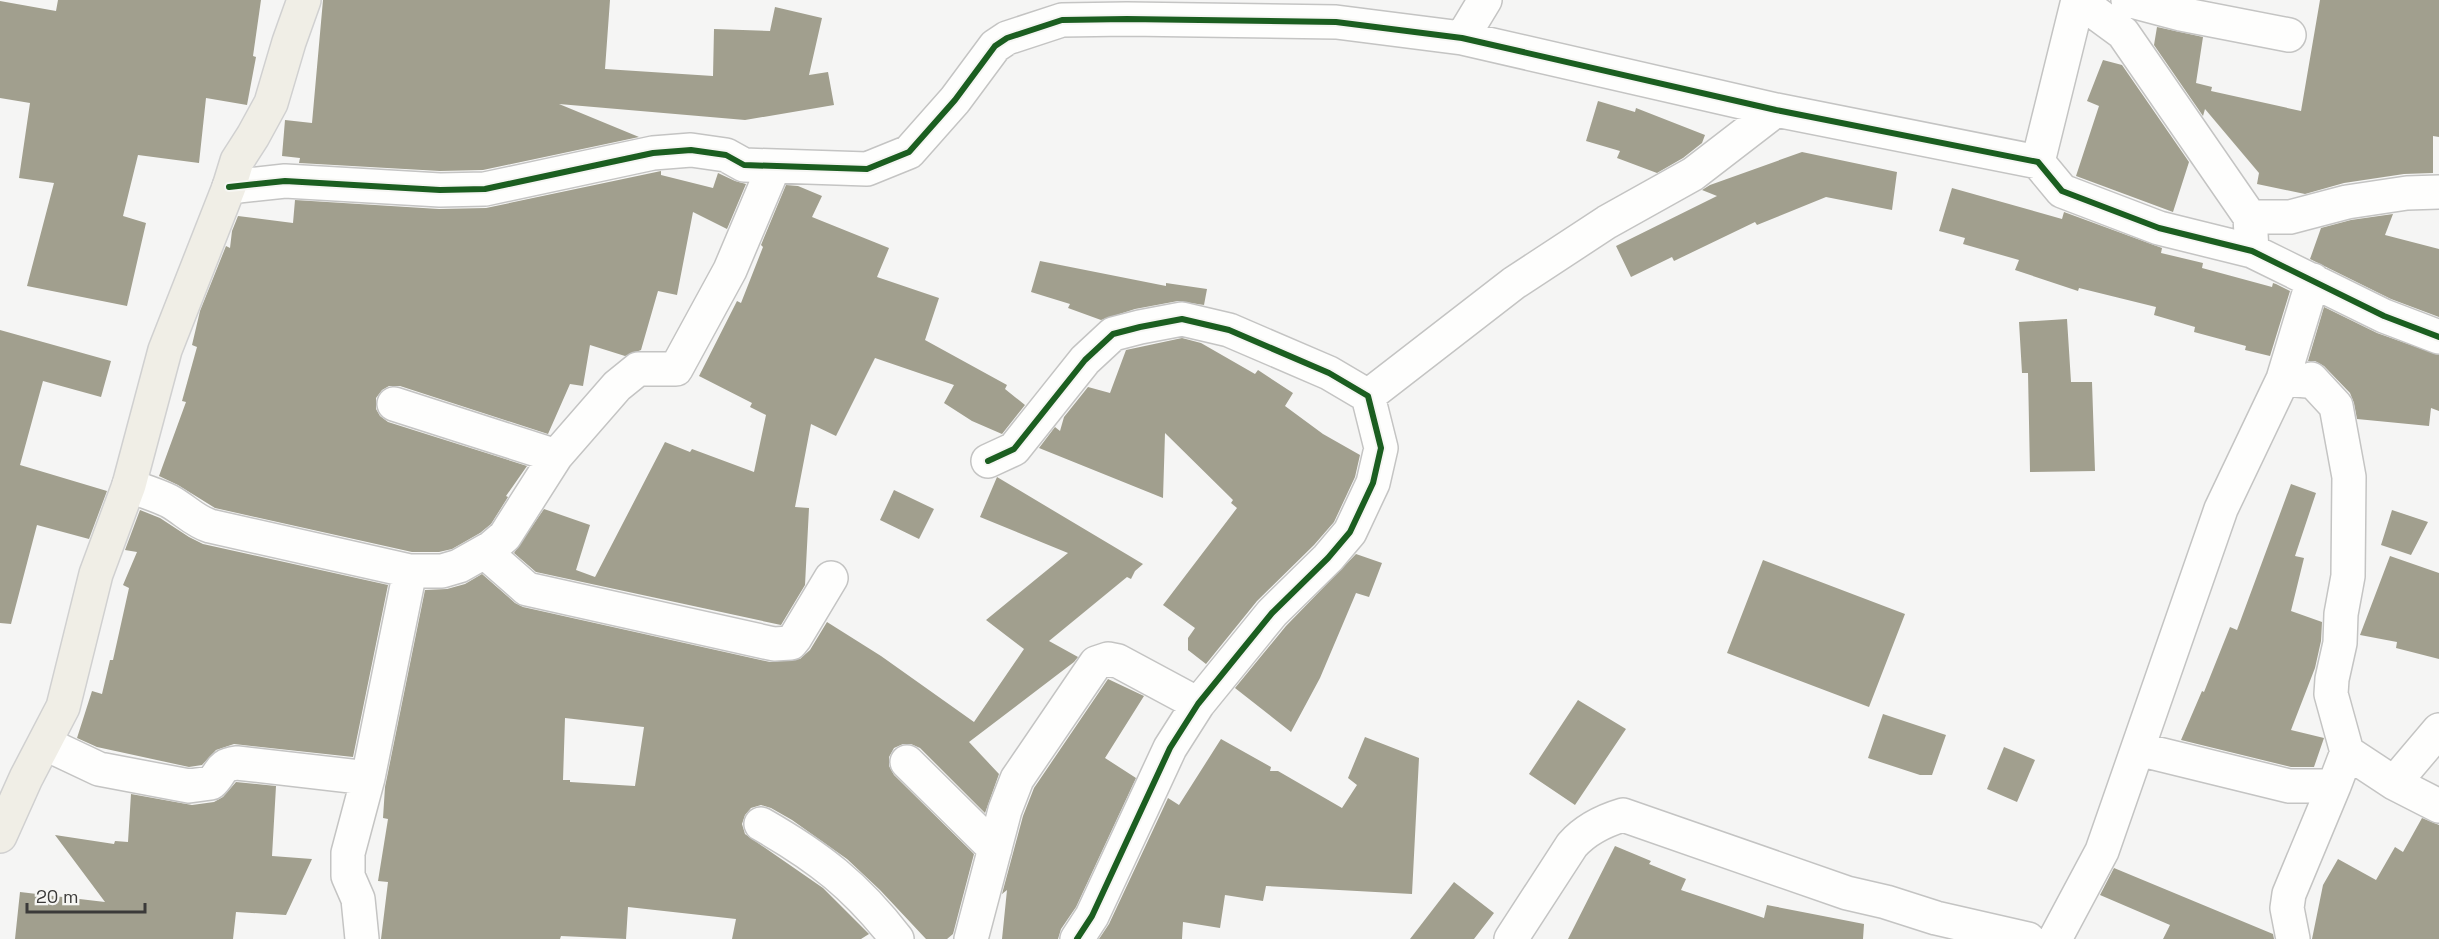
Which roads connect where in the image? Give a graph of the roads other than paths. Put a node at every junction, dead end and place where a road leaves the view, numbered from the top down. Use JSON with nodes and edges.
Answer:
{"nodes":[{"id":1,"x":304,"y":0,"type":"edge"},
{"id":2,"x":1485,"y":0,"type":"edge"},
{"id":3,"x":2079,"y":0,"type":"edge"},
{"id":4,"x":2128,"y":0,"type":"edge"},
{"id":5,"x":2289,"y":35,"type":"dead end"},
{"id":6,"x":1462,"y":38,"type":"junction"},
{"id":7,"x":1776,"y":110,"type":"junction"},
{"id":8,"x":2038,"y":162,"type":"junction"},
{"id":9,"x":774,"y":166,"type":"junction"},
{"id":10,"x":229,"y":187,"type":"junction"},
{"id":11,"x":2439,"y":192,"type":"edge"},
{"id":12,"x":2250,"y":217,"type":"junction"},
{"id":13,"x":2252,"y":251,"type":"junction"},
{"id":14,"x":2313,"y":280,"type":"junction"},
{"id":15,"x":2439,"y":337,"type":"edge"},
{"id":16,"x":2283,"y":379,"type":"junction"},
{"id":17,"x":1368,"y":396,"type":"junction"},
{"id":18,"x":394,"y":404,"type":"dead end"},
{"id":19,"x":556,"y":456,"type":"junction"},
{"id":20,"x":988,"y":461,"type":"dead end"},
{"id":21,"x":129,"y":485,"type":"junction"},
{"id":22,"x":484,"y":552,"type":"junction"},
{"id":23,"x":410,"y":572,"type":"junction"},
{"id":24,"x":831,"y":578,"type":"dead end"},
{"id":25,"x":1198,"y":704,"type":"junction"},
{"id":26,"x":2439,"y":730,"type":"edge"},
{"id":27,"x":46,"y":744,"type":"junction"},
{"id":28,"x":2138,"y":749,"type":"junction"},
{"id":29,"x":2347,"y":752,"type":"junction"},
{"id":30,"x":907,"y":762,"type":"dead end"},
{"id":31,"x":368,"y":778,"type":"junction"},
{"id":32,"x":2394,"y":783,"type":"junction"},
{"id":33,"x":2334,"y":786,"type":"junction"},
{"id":34,"x":2439,"y":806,"type":"edge"},
{"id":35,"x":761,"y":824,"type":"dead end"},
{"id":36,"x":0,"y":836,"type":"edge"},
{"id":37,"x":995,"y":849,"type":"junction"},
{"id":38,"x":1930,"y":929,"type":"edge"},
{"id":39,"x":362,"y":939,"type":"edge"},
{"id":40,"x":897,"y":939,"type":"edge"},
{"id":41,"x":971,"y":939,"type":"edge"},
{"id":42,"x":1077,"y":939,"type":"edge"},
{"id":43,"x":1511,"y":939,"type":"edge"},
{"id":44,"x":2028,"y":939,"type":"edge"},
{"id":45,"x":2055,"y":939,"type":"edge"},
{"id":46,"x":2293,"y":939,"type":"edge"}],
"edges":[{"from":1,"to":10,"type":"main road"},
{"from":2,"to":6,"type":"street"},
{"from":3,"to":8,"type":"street"},
{"from":3,"to":12,"type":"street"},
{"from":4,"to":5,"type":"street"},
{"from":6,"to":7,"type":"street"},
{"from":6,"to":9,"type":"street"},
{"from":7,"to":8,"type":"street"},
{"from":7,"to":17,"type":"street"},
{"from":8,"to":13,"type":"street"},
{"from":9,"to":10,"type":"street"},
{"from":9,"to":19,"type":"street"},
{"from":10,"to":21,"type":"main road"},
{"from":11,"to":12,"type":"street"},
{"from":12,"to":13,"type":"street"},
{"from":13,"to":14,"type":"street"},
{"from":14,"to":15,"type":"street"},
{"from":14,"to":16,"type":"street"},
{"from":16,"to":28,"type":"street"},
{"from":16,"to":29,"type":"street"},
{"from":17,"to":20,"type":"street"},
{"from":17,"to":25,"type":"street"},
{"from":18,"to":19,"type":"street"},
{"from":19,"to":22,"type":"street"},
{"from":21,"to":23,"type":"street"},
{"from":21,"to":27,"type":"main road"},
{"from":22,"to":23,"type":"street"},
{"from":22,"to":24,"type":"street"},
{"from":23,"to":31,"type":"street"},
{"from":25,"to":37,"type":"street"},
{"from":25,"to":42,"type":"street"},
{"from":26,"to":32,"type":"street"},
{"from":27,"to":31,"type":"street"},
{"from":27,"to":36,"type":"main road"},
{"from":28,"to":33,"type":"street"},
{"from":28,"to":45,"type":"street"},
{"from":29,"to":32,"type":"street"},
{"from":29,"to":33,"type":"street"},
{"from":30,"to":37,"type":"street"},
{"from":31,"to":39,"type":"street"},
{"from":32,"to":34,"type":"street"},
{"from":33,"to":46,"type":"street"},
{"from":35,"to":40,"type":"street"},
{"from":37,"to":41,"type":"street"},
{"from":38,"to":43,"type":"street"},
{"from":38,"to":44,"type":"street"}]}
